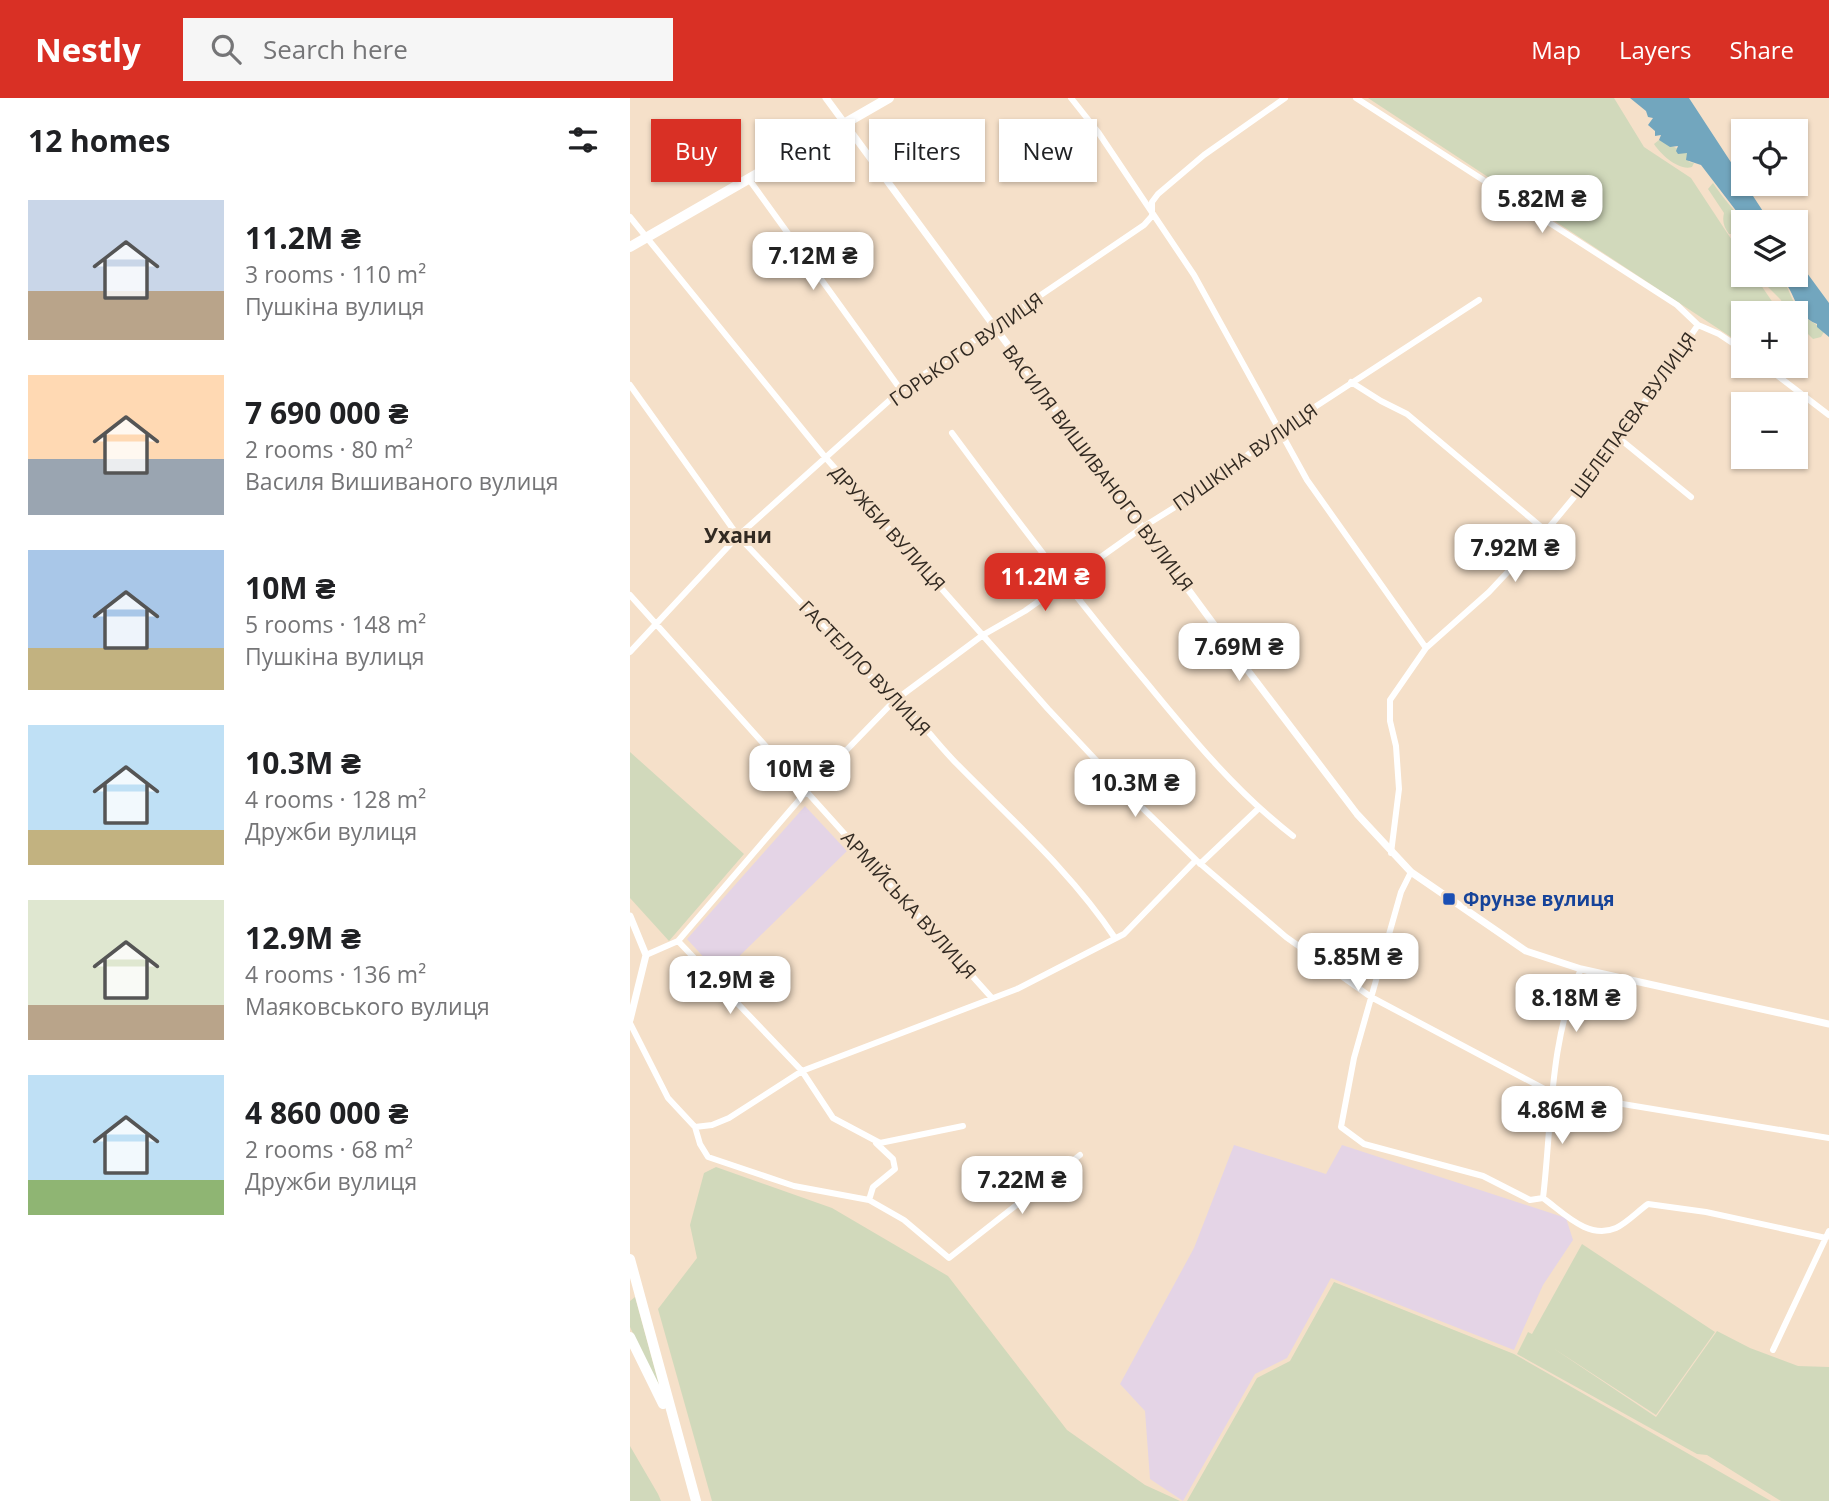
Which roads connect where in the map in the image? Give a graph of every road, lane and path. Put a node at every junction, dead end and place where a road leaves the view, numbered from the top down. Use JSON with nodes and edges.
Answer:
{"nodes":[{"id":1,"x":826,"y":98,"type":"edge"},
{"id":2,"x":889,"y":98,"type":"edge"},
{"id":3,"x":1071,"y":98,"type":"edge"},
{"id":4,"x":1285,"y":98,"type":"edge"},
{"id":5,"x":1356,"y":98,"type":"edge"},
{"id":6,"x":842,"y":119,"type":"edge"},
{"id":7,"x":852,"y":119,"type":"edge"},
{"id":8,"x":855,"y":137,"type":"edge"},
{"id":9,"x":755,"y":173,"type":"edge"},
{"id":10,"x":748,"y":177,"type":"junction"},
{"id":11,"x":1152,"y":216,"type":"junction"},
{"id":12,"x":630,"y":217,"type":"edge"},
{"id":13,"x":646,"y":239,"type":"junction"},
{"id":14,"x":630,"y":247,"type":"edge"},
{"id":15,"x":1479,"y":300,"type":"dead end"},
{"id":16,"x":1698,"y":325,"type":"junction"},
{"id":17,"x":994,"y":327,"type":"junction"},
{"id":18,"x":1731,"y":343,"type":"edge"},
{"id":19,"x":1781,"y":378,"type":"edge"},
{"id":20,"x":1351,"y":382,"type":"junction"},
{"id":21,"x":630,"y":385,"type":"edge"},
{"id":22,"x":901,"y":390,"type":"junction"},
{"id":23,"x":1829,"y":415,"type":"edge"},
{"id":24,"x":1278,"y":431,"type":"junction"},
{"id":25,"x":952,"y":433,"type":"dead end"},
{"id":26,"x":1620,"y":439,"type":"junction"},
{"id":27,"x":825,"y":457,"type":"junction"},
{"id":28,"x":1691,"y":497,"type":"dead end"},
{"id":29,"x":1143,"y":527,"type":"junction"},
{"id":30,"x":1546,"y":531,"type":"junction"},
{"id":31,"x":738,"y":536,"type":"junction"},
{"id":32,"x":1063,"y":583,"type":"junction"},
{"id":33,"x":630,"y":595,"type":"edge"},
{"id":34,"x":654,"y":625,"type":"junction"},
{"id":35,"x":983,"y":635,"type":"junction"},
{"id":36,"x":1426,"y":648,"type":"junction"},
{"id":37,"x":630,"y":652,"type":"edge"},
{"id":38,"x":894,"y":701,"type":"junction"},
{"id":39,"x":806,"y":792,"type":"junction"},
{"id":40,"x":1258,"y":809,"type":"junction"},
{"id":41,"x":1293,"y":836,"type":"dead end"},
{"id":42,"x":1391,"y":853,"type":"junction"},
{"id":43,"x":1198,"y":862,"type":"junction"},
{"id":44,"x":1411,"y":872,"type":"junction"},
{"id":45,"x":630,"y":916,"type":"edge"},
{"id":46,"x":1115,"y":938,"type":"junction"},
{"id":47,"x":678,"y":941,"type":"junction"},
{"id":48,"x":646,"y":955,"type":"junction"},
{"id":49,"x":1580,"y":969,"type":"junction"},
{"id":50,"x":991,"y":997,"type":"junction"},
{"id":51,"x":1371,"y":997,"type":"junction"},
{"id":52,"x":630,"y":1022,"type":"edge"},
{"id":53,"x":1829,"y":1024,"type":"edge"},
{"id":54,"x":802,"y":1071,"type":"junction"},
{"id":55,"x":1550,"y":1092,"type":"junction"},
{"id":56,"x":963,"y":1126,"type":"dead end"},
{"id":57,"x":695,"y":1127,"type":"junction"},
{"id":58,"x":865,"y":1136,"type":"junction"},
{"id":59,"x":1829,"y":1138,"type":"edge"},
{"id":60,"x":1080,"y":1155,"type":"dead end"},
{"id":61,"x":1543,"y":1198,"type":"junction"},
{"id":62,"x":869,"y":1199,"type":"junction"},
{"id":63,"x":1827,"y":1234,"type":"edge"},
{"id":64,"x":630,"y":1259,"type":"edge"},
{"id":65,"x":637,"y":1287,"type":"junction"},
{"id":66,"x":630,"y":1297,"type":"edge"},
{"id":67,"x":630,"y":1337,"type":"edge"},
{"id":68,"x":1773,"y":1350,"type":"dead end"},
{"id":69,"x":674,"y":1426,"type":"junction"},
{"id":70,"x":696,"y":1501,"type":"edge"}],
"edges":[{"from":1,"to":6,"type":"street","name":"ВАСИЛЯ ВИШИВАНОГО ВУЛИЦЯ"},
{"from":2,"to":7,"type":"main road"},
{"from":3,"to":11,"type":"street"},
{"from":4,"to":11,"type":"street","name":"ГОРЬКОГО ВУЛИЦЯ"},
{"from":5,"to":16,"type":"street"},
{"from":8,"to":17,"type":"street","name":"ВАСИЛЯ ВИШИВАНОГО ВУЛИЦЯ"},
{"from":9,"to":10,"type":"main road"},
{"from":10,"to":13,"type":"main road"},
{"from":10,"to":22,"type":"street"},
{"from":11,"to":17,"type":"street","name":"ГОРЬКОГО ВУЛИЦЯ"},
{"from":11,"to":24,"type":"street"},
{"from":12,"to":13,"type":"street","name":"ДРУЖБИ ВУЛИЦЯ"},
{"from":13,"to":14,"type":"main road"},
{"from":13,"to":27,"type":"street","name":"ДРУЖБИ ВУЛИЦЯ"},
{"from":15,"to":20,"type":"street","name":"ПУШКІНА ВУЛИЦЯ"},
{"from":16,"to":18,"type":"street"},
{"from":16,"to":26,"type":"street","name":"ШЕЛЕПАЄВА ВУЛИЦЯ"},
{"from":17,"to":22,"type":"street","name":"ГОРЬКОГО ВУЛИЦЯ"},
{"from":17,"to":29,"type":"street","name":"ВАСИЛЯ ВИШИВАНОГО ВУЛИЦЯ"},
{"from":19,"to":23,"type":"street"},
{"from":20,"to":24,"type":"street","name":"ПУШКІНА ВУЛИЦЯ"},
{"from":20,"to":30,"type":"street"},
{"from":21,"to":31,"type":"street","name":"ГАСТЕЛЛО ВУЛИЦЯ"},
{"from":22,"to":27,"type":"street","name":"ГОРЬКОГО ВУЛИЦЯ"},
{"from":24,"to":29,"type":"street","name":"ПУШКІНА ВУЛИЦЯ"},
{"from":24,"to":36,"type":"street"},
{"from":25,"to":32,"type":"street"},
{"from":26,"to":28,"type":"street"},
{"from":26,"to":30,"type":"street","name":"ШЕЛЕПАЄВА ВУЛИЦЯ"},
{"from":27,"to":31,"type":"street","name":"ГОРЬКОГО ВУЛИЦЯ"},
{"from":27,"to":35,"type":"street","name":"ДРУЖБИ ВУЛИЦЯ"},
{"from":29,"to":32,"type":"street","name":"ПУШКІНА ВУЛИЦЯ"},
{"from":29,"to":42,"type":"street","name":"ВАСИЛЯ ВИШИВАНОГО ВУЛИЦЯ"},
{"from":30,"to":36,"type":"street","name":"ШЕЛЕПАЄВА ВУЛИЦЯ"},
{"from":31,"to":34,"type":"street","name":"ГОРЬКОГО ВУЛИЦЯ"},
{"from":31,"to":38,"type":"street","name":"ГАСТЕЛЛО ВУЛИЦЯ"},
{"from":32,"to":35,"type":"street","name":"ПУШКІНА ВУЛИЦЯ"},
{"from":32,"to":40,"type":"street"},
{"from":33,"to":34,"type":"street","name":"АРМІЙСЬКА ВУЛИЦЯ"},
{"from":34,"to":37,"type":"street","name":"ГОРЬКОГО ВУЛИЦЯ"},
{"from":34,"to":39,"type":"street","name":"АРМІЙСЬКА ВУЛИЦЯ"},
{"from":35,"to":38,"type":"street","name":"ПУШКІНА ВУЛИЦЯ"},
{"from":35,"to":43,"type":"street","name":"ДРУЖБИ ВУЛИЦЯ"},
{"from":36,"to":42,"type":"street","name":"ШЕЛЕПАЄВА ВУЛИЦЯ"},
{"from":38,"to":39,"type":"street","name":"ПУШКІНА ВУЛИЦЯ"},
{"from":38,"to":46,"type":"street","name":"ГАСТЕЛЛО ВУЛИЦЯ"},
{"from":39,"to":47,"type":"street","name":"ПУШКІНА ВУЛИЦЯ"},
{"from":39,"to":50,"type":"street","name":"АРМІЙСЬКА ВУЛИЦЯ"},
{"from":40,"to":41,"type":"street"},
{"from":40,"to":43,"type":"street"},
{"from":42,"to":44,"type":"street","name":"ВАСИЛЯ ВИШИВАНОГО ВУЛИЦЯ"},
{"from":43,"to":46,"type":"street"},
{"from":43,"to":51,"type":"street","name":"ДРУЖБИ ВУЛИЦЯ"},
{"from":44,"to":49,"type":"street","name":"ВАСИЛЯ ВИШИВАНОГО ВУЛИЦЯ"},
{"from":44,"to":51,"type":"street"},
{"from":45,"to":48,"type":"street"},
{"from":46,"to":50,"type":"street"},
{"from":47,"to":48,"type":"street","name":"ПУШКІНА ВУЛИЦЯ"},
{"from":47,"to":54,"type":"street"},
{"from":48,"to":52,"type":"street"},
{"from":49,"to":53,"type":"street","name":"ВАСИЛЯ ВИШИВАНОГО ВУЛИЦЯ"},
{"from":49,"to":55,"type":"street"},
{"from":50,"to":54,"type":"street"},
{"from":51,"to":55,"type":"street","name":"ДРУЖБИ ВУЛИЦЯ"},
{"from":51,"to":61,"type":"street"},
{"from":52,"to":57,"type":"street"},
{"from":54,"to":57,"type":"street"},
{"from":54,"to":58,"type":"street"},
{"from":55,"to":59,"type":"street","name":"ДРУЖБИ ВУЛИЦЯ"},
{"from":55,"to":61,"type":"street"},
{"from":56,"to":58,"type":"street"},
{"from":57,"to":62,"type":"street"},
{"from":58,"to":62,"type":"street"},
{"from":60,"to":62,"type":"street"},
{"from":61,"to":63,"type":"street"},
{"from":63,"to":68,"type":"street"},
{"from":64,"to":65,"type":"main road"},
{"from":65,"to":66,"type":"main road"},
{"from":65,"to":69,"type":"main road"},
{"from":67,"to":69,"type":"main road"},
{"from":69,"to":70,"type":"main road"}]}
